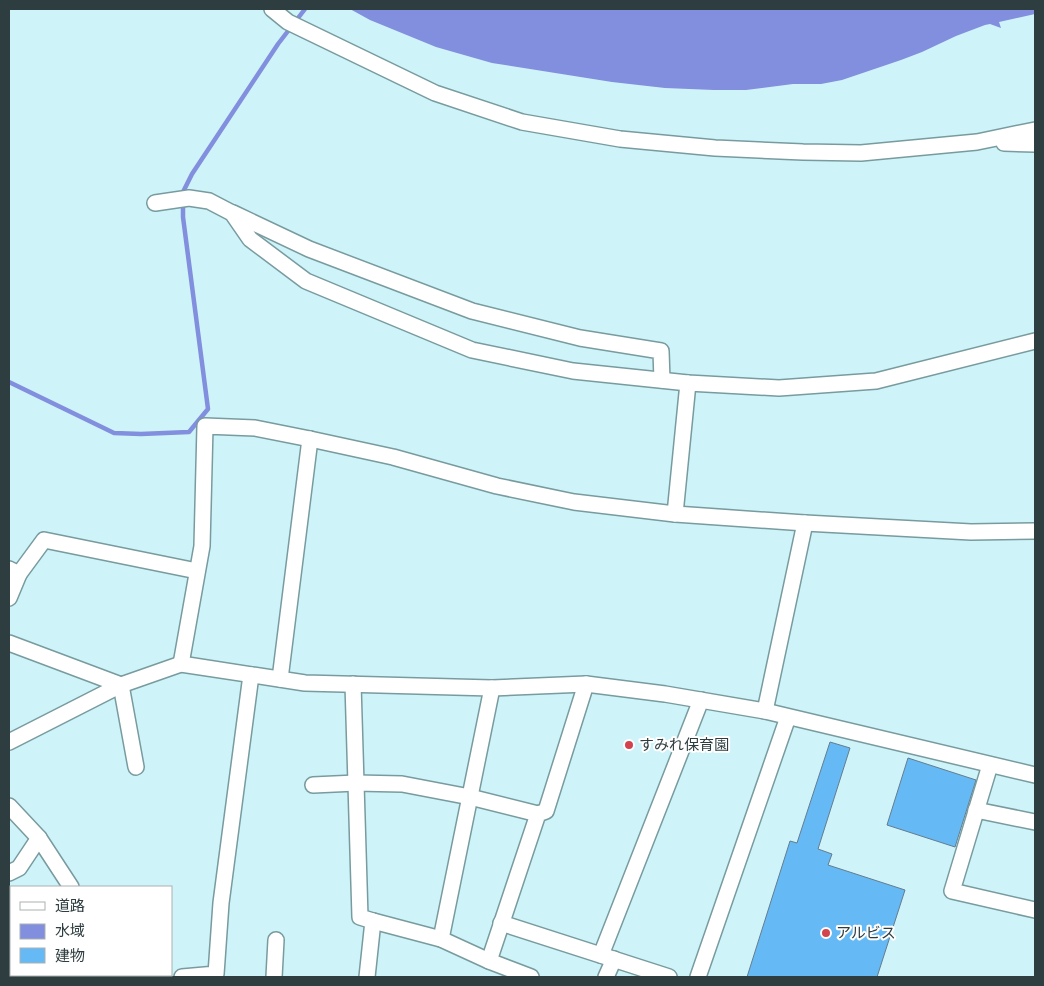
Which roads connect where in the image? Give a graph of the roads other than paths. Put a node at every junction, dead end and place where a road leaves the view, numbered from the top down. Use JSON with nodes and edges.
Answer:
{"nodes":[{"id":1,"x":272,"y":9,"type":"edge"},
{"id":2,"x":1035,"y":130,"type":"edge"},
{"id":3,"x":977,"y":142,"type":"junction"},
{"id":4,"x":1035,"y":144,"type":"edge"},
{"id":5,"x":155,"y":203,"type":"dead end"},
{"id":6,"x":232,"y":213,"type":"junction"},
{"id":7,"x":1035,"y":340,"type":"edge"},
{"id":8,"x":662,"y":380,"type":"junction"},
{"id":9,"x":688,"y":383,"type":"junction"},
{"id":10,"x":310,"y":439,"type":"junction"},
{"id":11,"x":675,"y":514,"type":"junction"},
{"id":12,"x":805,"y":523,"type":"junction"},
{"id":13,"x":1035,"y":532,"type":"edge"},
{"id":14,"x":14,"y":571,"type":"edge"},
{"id":15,"x":197,"y":571,"type":"junction"},
{"id":16,"x":9,"y":598,"type":"edge"},
{"id":17,"x":9,"y":643,"type":"edge"},
{"id":18,"x":181,"y":664,"type":"junction"},
{"id":19,"x":252,"y":675,"type":"junction"},
{"id":20,"x":280,"y":679,"type":"junction"},
{"id":21,"x":353,"y":684,"type":"junction"},
{"id":22,"x":586,"y":684,"type":"junction"},
{"id":23,"x":121,"y":685,"type":"junction"},
{"id":24,"x":492,"y":688,"type":"junction"},
{"id":25,"x":701,"y":700,"type":"junction"},
{"id":26,"x":765,"y":711,"type":"junction"},
{"id":27,"x":788,"y":717,"type":"junction"},
{"id":28,"x":9,"y":742,"type":"edge"},
{"id":29,"x":990,"y":764,"type":"junction"},
{"id":30,"x":136,"y":767,"type":"dead end"},
{"id":31,"x":1035,"y":775,"type":"edge"},
{"id":32,"x":356,"y":783,"type":"junction"},
{"id":33,"x":313,"y":785,"type":"dead end"},
{"id":34,"x":470,"y":797,"type":"junction"},
{"id":35,"x":9,"y":806,"type":"edge"},
{"id":36,"x":976,"y":810,"type":"junction"},
{"id":37,"x":538,"y":814,"type":"junction"},
{"id":38,"x":1035,"y":822,"type":"edge"},
{"id":39,"x":39,"y":838,"type":"junction"},
{"id":40,"x":9,"y":873,"type":"edge"},
{"id":41,"x":70,"y":886,"type":"edge"},
{"id":42,"x":1035,"y":910,"type":"edge"},
{"id":43,"x":373,"y":921,"type":"junction"},
{"id":44,"x":501,"y":923,"type":"junction"},
{"id":45,"x":441,"y":939,"type":"junction"},
{"id":46,"x":276,"y":940,"type":"dead end"},
{"id":47,"x":607,"y":957,"type":"junction"},
{"id":48,"x":488,"y":961,"type":"junction"},
{"id":49,"x":182,"y":977,"type":"edge"},
{"id":50,"x":274,"y":977,"type":"edge"},
{"id":51,"x":367,"y":977,"type":"edge"},
{"id":52,"x":531,"y":977,"type":"edge"},
{"id":53,"x":606,"y":977,"type":"edge"},
{"id":54,"x":669,"y":977,"type":"edge"},
{"id":55,"x":698,"y":977,"type":"edge"}],
"edges":[{"from":1,"to":3,"type":"street"},
{"from":2,"to":3,"type":"street"},
{"from":3,"to":4,"type":"street"},
{"from":5,"to":6,"type":"street"},
{"from":6,"to":8,"type":"street"},
{"from":6,"to":8,"type":"street"},
{"from":7,"to":9,"type":"street"},
{"from":8,"to":9,"type":"street"},
{"from":9,"to":11,"type":"street"},
{"from":10,"to":11,"type":"street"},
{"from":10,"to":15,"type":"street"},
{"from":10,"to":20,"type":"street"},
{"from":11,"to":12,"type":"street"},
{"from":12,"to":13,"type":"street"},
{"from":12,"to":26,"type":"street"},
{"from":14,"to":15,"type":"street"},
{"from":14,"to":16,"type":"street"},
{"from":15,"to":18,"type":"street"},
{"from":17,"to":23,"type":"street"},
{"from":18,"to":19,"type":"street"},
{"from":18,"to":23,"type":"street"},
{"from":19,"to":20,"type":"street"},
{"from":19,"to":49,"type":"street"},
{"from":20,"to":21,"type":"street"},
{"from":21,"to":24,"type":"street"},
{"from":21,"to":32,"type":"street"},
{"from":22,"to":24,"type":"street"},
{"from":22,"to":25,"type":"street"},
{"from":22,"to":37,"type":"street"},
{"from":23,"to":28,"type":"street"},
{"from":23,"to":30,"type":"street"},
{"from":24,"to":34,"type":"street"},
{"from":25,"to":26,"type":"street"},
{"from":25,"to":47,"type":"street"},
{"from":26,"to":27,"type":"street"},
{"from":27,"to":29,"type":"street"},
{"from":27,"to":55,"type":"street"},
{"from":29,"to":31,"type":"street"},
{"from":29,"to":36,"type":"street"},
{"from":32,"to":33,"type":"street"},
{"from":32,"to":34,"type":"street"},
{"from":32,"to":43,"type":"street"},
{"from":34,"to":37,"type":"street"},
{"from":34,"to":45,"type":"street"},
{"from":35,"to":39,"type":"street"},
{"from":36,"to":38,"type":"street"},
{"from":36,"to":42,"type":"street"},
{"from":37,"to":44,"type":"street"},
{"from":39,"to":40,"type":"street"},
{"from":39,"to":41,"type":"street"},
{"from":43,"to":45,"type":"street"},
{"from":43,"to":51,"type":"street"},
{"from":44,"to":47,"type":"street"},
{"from":44,"to":48,"type":"street"},
{"from":45,"to":48,"type":"street"},
{"from":46,"to":50,"type":"street"},
{"from":47,"to":53,"type":"street"},
{"from":47,"to":54,"type":"street"},
{"from":48,"to":52,"type":"street"}]}
